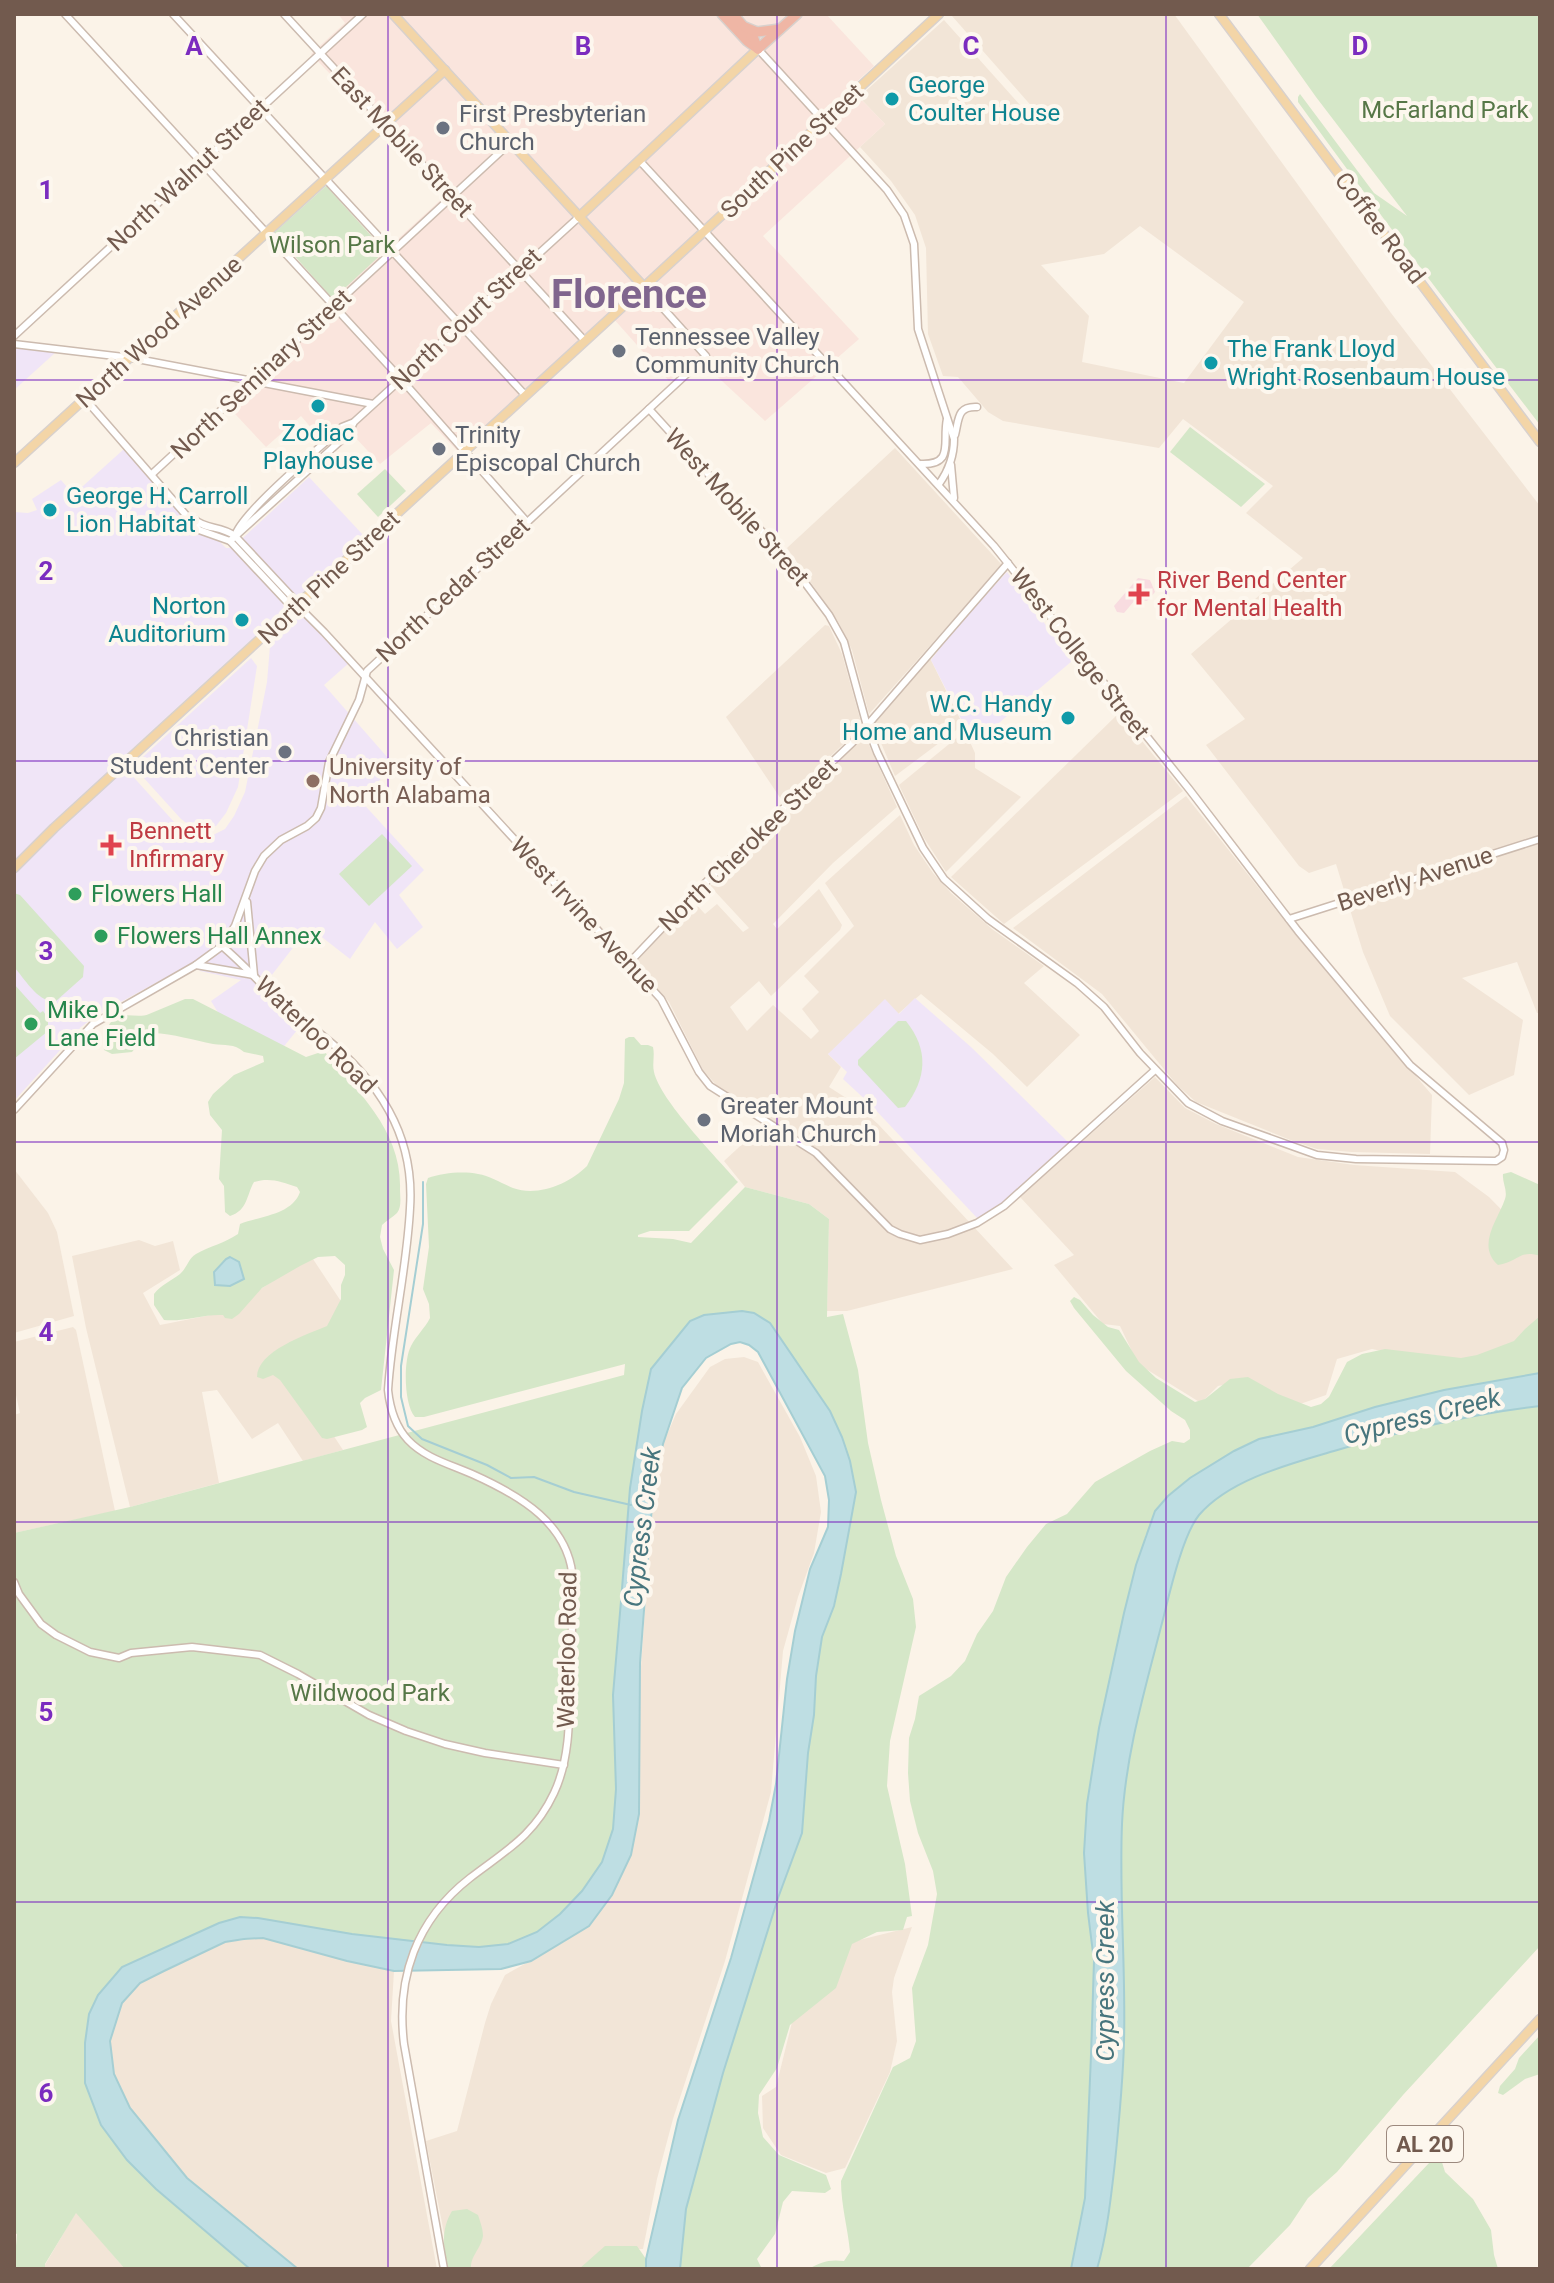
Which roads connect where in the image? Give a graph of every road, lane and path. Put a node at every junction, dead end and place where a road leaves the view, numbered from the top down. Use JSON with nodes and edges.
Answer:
{"nodes":[{"id":1,"x":65,"y":14,"type":"edge"},
{"id":2,"x":173,"y":14,"type":"edge"},
{"id":3,"x":284,"y":14,"type":"edge"},
{"id":4,"x":363,"y":14,"type":"edge"},
{"id":5,"x":393,"y":14,"type":"edge"},
{"id":6,"x":722,"y":14,"type":"edge"},
{"id":7,"x":733,"y":14,"type":"edge"},
{"id":8,"x":797,"y":14,"type":"edge"},
{"id":9,"x":939,"y":14,"type":"edge"},
{"id":10,"x":1219,"y":14,"type":"edge"},
{"id":11,"x":744,"y":27,"type":"junction"},
{"id":12,"x":780,"y":29,"type":"junction"},
{"id":13,"x":758,"y":49,"type":"junction"},
{"id":14,"x":321,"y":53,"type":"junction"},
{"id":15,"x":445,"y":70,"type":"junction"},
{"id":16,"x":260,"y":109,"type":"junction"},
{"id":17,"x":823,"y":121,"type":"junction"},
{"id":18,"x":386,"y":124,"type":"junction"},
{"id":19,"x":511,"y":142,"type":"junction"},
{"id":20,"x":639,"y":160,"type":"junction"},
{"id":21,"x":202,"y":161,"type":"junction"},
{"id":22,"x":326,"y":179,"type":"junction"},
{"id":23,"x":452,"y":196,"type":"junction"},
{"id":24,"x":579,"y":217,"type":"junction"},
{"id":25,"x":705,"y":231,"type":"junction"},
{"id":26,"x":267,"y":233,"type":"junction"},
{"id":27,"x":393,"y":252,"type":"junction"},
{"id":28,"x":520,"y":269,"type":"junction"},
{"id":29,"x":644,"y":287,"type":"junction"},
{"id":30,"x":334,"y":307,"type":"junction"},
{"id":31,"x":460,"y":325,"type":"junction"},
{"id":32,"x":14,"y":336,"type":"edge"},
{"id":33,"x":585,"y":341,"type":"junction"},
{"id":34,"x":14,"y":344,"type":"edge"},
{"id":35,"x":132,"y":358,"type":"junction"},
{"id":36,"x":401,"y":379,"type":"junction"},
{"id":37,"x":252,"y":382,"type":"junction"},
{"id":38,"x":526,"y":396,"type":"junction"},
{"id":39,"x":86,"y":400,"type":"junction"},
{"id":40,"x":373,"y":404,"type":"junction"},
{"id":41,"x":977,"y":407,"type":"dead end"},
{"id":42,"x":649,"y":409,"type":"junction"},
{"id":43,"x":948,"y":415,"type":"junction"},
{"id":44,"x":354,"y":422,"type":"junction"},
{"id":45,"x":954,"y":439,"type":"junction"},
{"id":46,"x":1540,"y":442,"type":"edge"},
{"id":47,"x":465,"y":452,"type":"junction"},
{"id":48,"x":951,"y":460,"type":"junction"},
{"id":49,"x":14,"y":463,"type":"edge"},
{"id":50,"x":921,"y":464,"type":"junction"},
{"id":51,"x":152,"y":474,"type":"junction"},
{"id":52,"x":939,"y":484,"type":"junction"},
{"id":53,"x":954,"y":501,"type":"junction"},
{"id":54,"x":260,"y":504,"type":"junction"},
{"id":55,"x":266,"y":510,"type":"junction"},
{"id":56,"x":188,"y":515,"type":"junction"},
{"id":57,"x":527,"y":522,"type":"junction"},
{"id":58,"x":241,"y":523,"type":"junction"},
{"id":59,"x":217,"y":527,"type":"junction"},
{"id":60,"x":233,"y":539,"type":"junction"},
{"id":61,"x":1008,"y":563,"type":"junction"},
{"id":62,"x":296,"y":607,"type":"junction"},
{"id":63,"x":365,"y":676,"type":"junction"},
{"id":64,"x":867,"y":726,"type":"junction"},
{"id":65,"x":1540,"y":839,"type":"edge"},
{"id":66,"x":14,"y":868,"type":"edge"},
{"id":67,"x":246,"y":897,"type":"junction"},
{"id":68,"x":1289,"y":919,"type":"junction"},
{"id":69,"x":222,"y":946,"type":"junction"},
{"id":70,"x":628,"y":964,"type":"junction"},
{"id":71,"x":196,"y":965,"type":"junction"},
{"id":72,"x":254,"y":975,"type":"junction"},
{"id":73,"x":1155,"y":1070,"type":"junction"},
{"id":74,"x":14,"y":1110,"type":"edge"},
{"id":75,"x":1502,"y":1157,"type":"joint"},
{"id":76,"x":14,"y":1582,"type":"edge"},
{"id":77,"x":564,"y":1765,"type":"junction"},
{"id":78,"x":1540,"y":2019,"type":"edge"},
{"id":79,"x":444,"y":2269,"type":"edge"},
{"id":80,"x":1310,"y":2269,"type":"edge"}],
"edges":[{"from":1,"to":21,"type":"street"},
{"from":2,"to":16,"type":"street"},
{"from":3,"to":14,"type":"street","name":"East Mobile Street"},
{"from":4,"to":14,"type":"street","name":"North Walnut Street"},
{"from":5,"to":15,"type":"main road"},
{"from":6,"to":13,"type":"highway"},
{"from":7,"to":11,"type":"highway"},
{"from":8,"to":12,"type":"highway"},
{"from":9,"to":17,"type":"main road","name":"South Pine Street"},
{"from":10,"to":46,"type":"main road","name":"Coffee Road"},
{"from":11,"to":12,"type":"highway"},
{"from":11,"to":13,"type":"highway"},
{"from":12,"to":13,"type":"highway"},
{"from":13,"to":17,"type":"street"},
{"from":13,"to":20,"type":"main road"},
{"from":14,"to":16,"type":"street","name":"North Walnut Street"},
{"from":14,"to":18,"type":"street","name":"East Mobile Street"},
{"from":15,"to":18,"type":"main road","name":"North Wood Avenue"},
{"from":15,"to":19,"type":"main road"},
{"from":16,"to":21,"type":"street","name":"North Walnut Street"},
{"from":16,"to":22,"type":"street"},
{"from":17,"to":25,"type":"main road","name":"South Pine Street"},
{"from":17,"to":43,"type":"street"},
{"from":18,"to":22,"type":"main road","name":"North Wood Avenue"},
{"from":18,"to":23,"type":"street","name":"East Mobile Street"},
{"from":19,"to":23,"type":"street","name":"North Seminary Street"},
{"from":19,"to":24,"type":"main road"},
{"from":20,"to":24,"type":"main road"},
{"from":20,"to":25,"type":"street","name":"West College Street"},
{"from":21,"to":26,"type":"street"},
{"from":21,"to":32,"type":"street","name":"North Walnut Street"},
{"from":22,"to":26,"type":"main road","name":"North Wood Avenue"},
{"from":22,"to":27,"type":"street"},
{"from":23,"to":27,"type":"street","name":"North Seminary Street"},
{"from":23,"to":28,"type":"street","name":"East Mobile Street"},
{"from":24,"to":28,"type":"street","name":"North Court Street"},
{"from":24,"to":29,"type":"main road"},
{"from":25,"to":29,"type":"main road","name":"South Pine Street"},
{"from":25,"to":50,"type":"street","name":"West College Street"},
{"from":26,"to":30,"type":"street"},
{"from":26,"to":35,"type":"main road","name":"North Wood Avenue"},
{"from":27,"to":30,"type":"street","name":"North Seminary Street"},
{"from":27,"to":31,"type":"street"},
{"from":28,"to":31,"type":"street","name":"North Court Street"},
{"from":28,"to":33,"type":"street"},
{"from":29,"to":33,"type":"main road","name":"North Pine Street"},
{"from":29,"to":42,"type":"street","name":"North Cedar Street"},
{"from":30,"to":36,"type":"street"},
{"from":30,"to":37,"type":"street","name":"North Seminary Street"},
{"from":31,"to":36,"type":"street","name":"North Court Street"},
{"from":31,"to":38,"type":"street"},
{"from":33,"to":38,"type":"main road","name":"North Pine Street"},
{"from":34,"to":35,"type":"street"},
{"from":35,"to":37,"type":"street"},
{"from":35,"to":39,"type":"main road","name":"North Wood Avenue"},
{"from":36,"to":40,"type":"street","name":"North Court Street"},
{"from":36,"to":47,"type":"street"},
{"from":37,"to":40,"type":"street"},
{"from":37,"to":51,"type":"street","name":"North Seminary Street"},
{"from":38,"to":47,"type":"main road","name":"North Pine Street"},
{"from":39,"to":49,"type":"main road","name":"North Wood Avenue"},
{"from":39,"to":51,"type":"street"},
{"from":40,"to":44,"type":"street","name":"North Court Street"},
{"from":41,"to":45,"type":"street"},
{"from":42,"to":57,"type":"street","name":"North Cedar Street"},
{"from":42,"to":64,"type":"street","name":"West Mobile Street"},
{"from":43,"to":45,"type":"street"},
{"from":43,"to":50,"type":"street"},
{"from":44,"to":54,"type":"street","name":"North Court Street"},
{"from":44,"to":55,"type":"street","name":"North Court Street"},
{"from":45,"to":48,"type":"street"},
{"from":47,"to":57,"type":"street"},
{"from":47,"to":62,"type":"main road","name":"North Pine Street"},
{"from":48,"to":52,"type":"street"},
{"from":48,"to":53,"type":"street"},
{"from":50,"to":52,"type":"street","name":"West College Street"},
{"from":51,"to":56,"type":"street"},
{"from":52,"to":53,"type":"street","name":"West College Street"},
{"from":53,"to":61,"type":"street","name":"West College Street"},
{"from":54,"to":55,"type":"street"},
{"from":54,"to":58,"type":"street","name":"North Court Street"},
{"from":55,"to":60,"type":"street","name":"North Court Street"},
{"from":56,"to":59,"type":"street"},
{"from":56,"to":60,"type":"street"},
{"from":57,"to":63,"type":"street","name":"North Cedar Street"},
{"from":58,"to":59,"type":"street"},
{"from":58,"to":60,"type":"street","name":"North Court Street"},
{"from":59,"to":60,"type":"street"},
{"from":60,"to":62,"type":"street","name":"West Irvine Avenue"},
{"from":61,"to":64,"type":"street","name":"North Cherokee Street"},
{"from":61,"to":68,"type":"street","name":"West College Street"},
{"from":62,"to":63,"type":"street","name":"West Irvine Avenue"},
{"from":62,"to":66,"type":"main road","name":"North Pine Street"},
{"from":63,"to":67,"type":"street","name":"North Cedar Street"},
{"from":63,"to":70,"type":"street","name":"West Irvine Avenue"},
{"from":64,"to":70,"type":"street","name":"North Cherokee Street"},
{"from":64,"to":73,"type":"street","name":"West Mobile Street"},
{"from":65,"to":68,"type":"street","name":"Beverly Avenue"},
{"from":67,"to":69,"type":"street","name":"North Cedar Street"},
{"from":67,"to":72,"type":"street"},
{"from":68,"to":75,"type":"street","name":"West College Street"},
{"from":69,"to":71,"type":"street"},
{"from":69,"to":72,"type":"street","name":"Waterloo Road"},
{"from":70,"to":73,"type":"street","name":"West Irvine Avenue"},
{"from":71,"to":72,"type":"street"},
{"from":71,"to":74,"type":"street"},
{"from":72,"to":77,"type":"street","name":"Waterloo Road"},
{"from":73,"to":75,"type":"street","name":"West Mobile Street"},
{"from":76,"to":77,"type":"street"},
{"from":77,"to":79,"type":"street","name":"Waterloo Road"},
{"from":78,"to":80,"type":"main road","number":"AL 20"}]}
